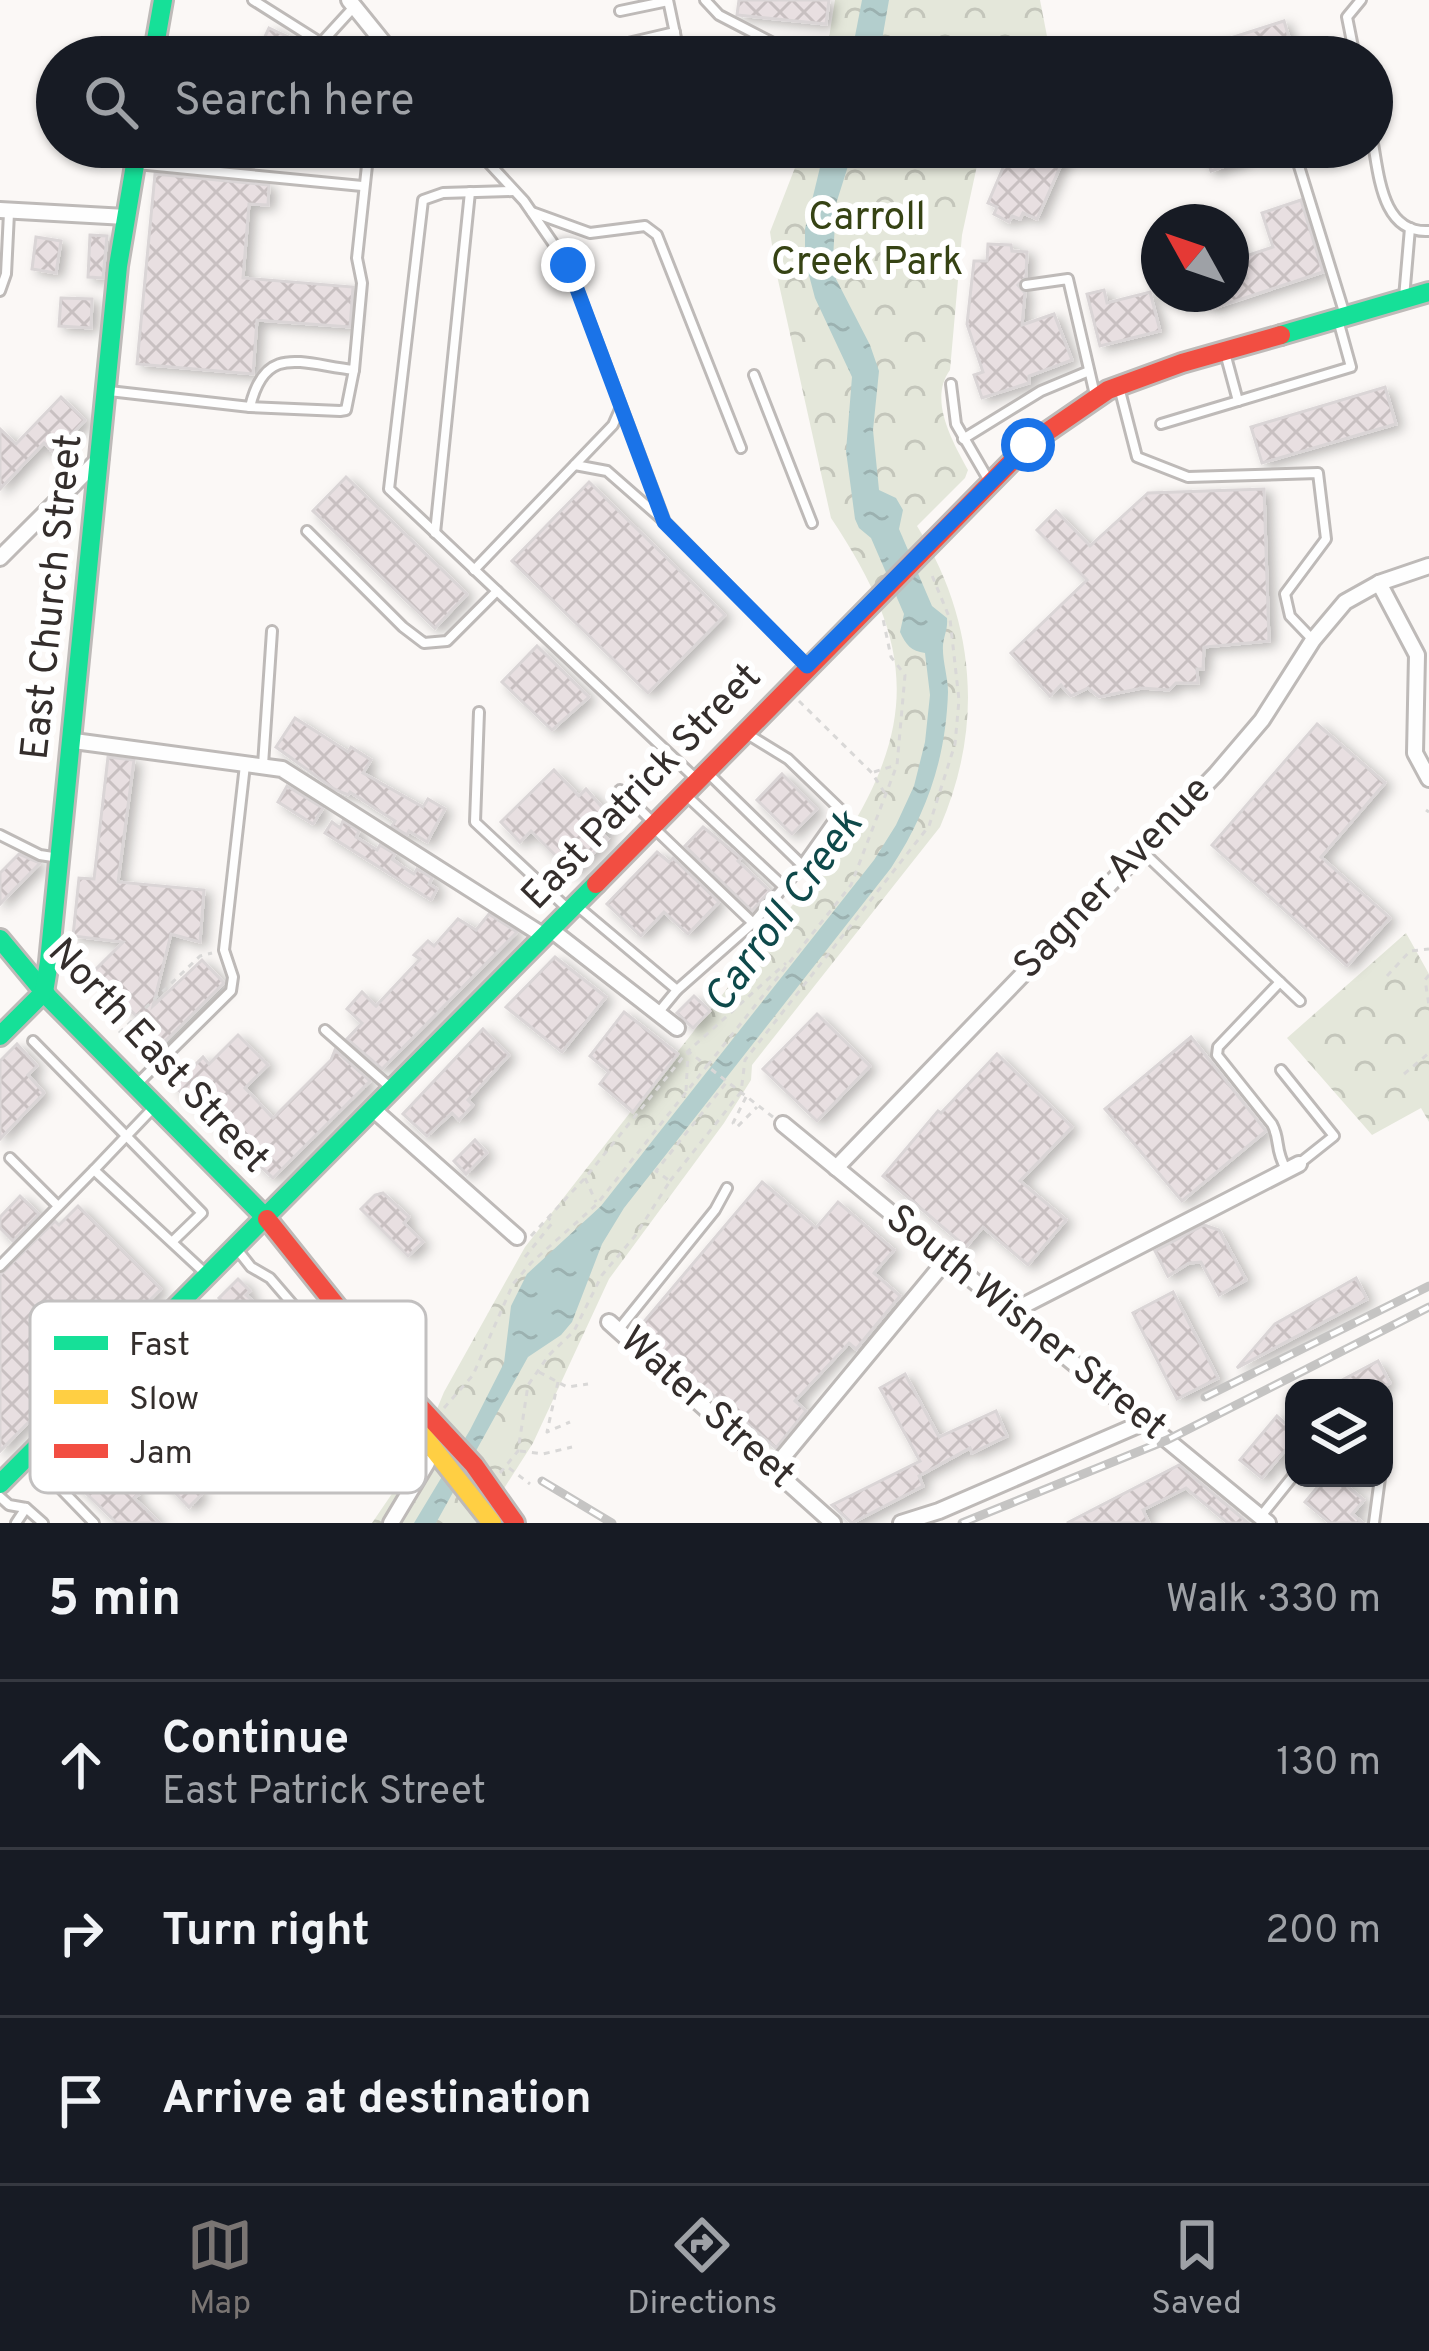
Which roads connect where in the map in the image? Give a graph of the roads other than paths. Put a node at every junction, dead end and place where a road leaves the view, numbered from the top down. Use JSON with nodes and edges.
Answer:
{"nodes":[{"id":1,"x":163,"y":0,"type":"edge"},
{"id":2,"x":253,"y":0,"type":"edge"},
{"id":3,"x":705,"y":0,"type":"edge"},
{"id":4,"x":1361,"y":0,"type":"edge"},
{"id":5,"x":668,"y":1,"type":"edge"},
{"id":6,"x":351,"y":3,"type":"edge"},
{"id":7,"x":620,"y":11,"type":"dead end"},
{"id":8,"x":675,"y":32,"type":"junction"},
{"id":9,"x":157,"y":36,"type":"edge"},
{"id":10,"x":310,"y":36,"type":"edge"},
{"id":11,"x":326,"y":36,"type":"edge"},
{"id":12,"x":378,"y":36,"type":"edge"},
{"id":13,"x":658,"y":36,"type":"edge"},
{"id":14,"x":676,"y":36,"type":"edge"},
{"id":15,"x":760,"y":36,"type":"edge"},
{"id":16,"x":1351,"y":36,"type":"edge"},
{"id":17,"x":135,"y":168,"type":"edge"},
{"id":18,"x":224,"y":168,"type":"edge"},
{"id":19,"x":365,"y":168,"type":"edge"},
{"id":20,"x":493,"y":168,"type":"edge"},
{"id":21,"x":1299,"y":168,"type":"edge"},
{"id":22,"x":1378,"y":168,"type":"edge"},
{"id":23,"x":362,"y":187,"type":"junction"},
{"id":24,"x":514,"y":191,"type":"junction"},
{"id":25,"x":470,"y":192,"type":"junction"},
{"id":26,"x":531,"y":211,"type":"junction"},
{"id":27,"x":4,"y":212,"type":"edge"},
{"id":28,"x":126,"y":217,"type":"junction"},
{"id":29,"x":1410,"y":228,"type":"junction"},
{"id":30,"x":1429,"y":231,"type":"edge"},
{"id":31,"x":1026,"y":286,"type":"dead end"},
{"id":32,"x":0,"y":291,"type":"edge"},
{"id":33,"x":1429,"y":292,"type":"edge"},
{"id":34,"x":1404,"y":300,"type":"junction"},
{"id":35,"x":1342,"y":318,"type":"junction"},
{"id":36,"x":1224,"y":351,"type":"junction"},
{"id":37,"x":354,"y":370,"type":"junction"},
{"id":38,"x":1088,"y":371,"type":"junction"},
{"id":39,"x":754,"y":375,"type":"dead end"},
{"id":40,"x":951,"y":384,"type":"dead end"},
{"id":41,"x":1119,"y":386,"type":"junction"},
{"id":42,"x":107,"y":391,"type":"junction"},
{"id":43,"x":1096,"y":397,"type":"junction"},
{"id":44,"x":1238,"y":401,"type":"junction"},
{"id":45,"x":250,"y":406,"type":"junction"},
{"id":46,"x":622,"y":406,"type":"junction"},
{"id":47,"x":1161,"y":424,"type":"dead end"},
{"id":48,"x":963,"y":439,"type":"junction"},
{"id":49,"x":741,"y":448,"type":"dead end"},
{"id":50,"x":101,"y":457,"type":"junction"},
{"id":51,"x":575,"y":465,"type":"junction"},
{"id":52,"x":989,"y":480,"type":"junction"},
{"id":53,"x":664,"y":522,"type":"junction"},
{"id":54,"x":812,"y":523,"type":"dead end"},
{"id":55,"x":307,"y":530,"type":"dead end"},
{"id":56,"x":435,"y":533,"type":"junction"},
{"id":57,"x":0,"y":558,"type":"edge"},
{"id":58,"x":1429,"y":566,"type":"edge"},
{"id":59,"x":474,"y":570,"type":"junction"},
{"id":60,"x":1379,"y":583,"type":"junction"},
{"id":61,"x":497,"y":592,"type":"junction"},
{"id":62,"x":272,"y":631,"type":"dead end"},
{"id":63,"x":1313,"y":640,"type":"junction"},
{"id":64,"x":1423,"y":655,"type":"edge"},
{"id":65,"x":807,"y":666,"type":"junction"},
{"id":66,"x":479,"y":712,"type":"dead end"},
{"id":67,"x":744,"y":732,"type":"junction"},
{"id":68,"x":74,"y":741,"type":"junction"},
{"id":69,"x":245,"y":762,"type":"junction"},
{"id":70,"x":263,"y":765,"type":"junction"},
{"id":71,"x":1429,"y":779,"type":"edge"},
{"id":72,"x":695,"y":781,"type":"junction"},
{"id":73,"x":620,"y":790,"type":"dead end"},
{"id":74,"x":653,"y":825,"type":"junction"},
{"id":75,"x":0,"y":836,"type":"edge"},
{"id":76,"x":1142,"y":851,"type":"junction"},
{"id":77,"x":61,"y":859,"type":"junction"},
{"id":78,"x":802,"y":865,"type":"junction"},
{"id":79,"x":784,"y":887,"type":"junction"},
{"id":80,"x":572,"y":907,"type":"junction"},
{"id":81,"x":752,"y":923,"type":"junction"},
{"id":82,"x":547,"y":933,"type":"junction"},
{"id":83,"x":0,"y":939,"type":"edge"},
{"id":84,"x":1280,"y":982,"type":"junction"},
{"id":85,"x":677,"y":990,"type":"junction"},
{"id":86,"x":44,"y":992,"type":"junction"},
{"id":87,"x":1300,"y":1001,"type":"dead end"},
{"id":88,"x":658,"y":1013,"type":"junction"},
{"id":89,"x":677,"y":1028,"type":"dead end"},
{"id":90,"x":325,"y":1030,"type":"dead end"},
{"id":91,"x":0,"y":1036,"type":"edge"},
{"id":92,"x":33,"y":1040,"type":"dead end"},
{"id":93,"x":1281,"y":1070,"type":"dead end"},
{"id":94,"x":135,"y":1086,"type":"junction"},
{"id":95,"x":393,"y":1090,"type":"junction"},
{"id":96,"x":155,"y":1106,"type":"junction"},
{"id":97,"x":374,"y":1110,"type":"junction"},
{"id":98,"x":783,"y":1124,"type":"dead end"},
{"id":99,"x":126,"y":1138,"type":"junction"},
{"id":100,"x":10,"y":1158,"type":"dead end"},
{"id":101,"x":1293,"y":1167,"type":"junction"},
{"id":102,"x":836,"y":1168,"type":"junction"},
{"id":103,"x":94,"y":1171,"type":"junction"},
{"id":104,"x":727,"y":1188,"type":"dead end"},
{"id":105,"x":58,"y":1206,"type":"junction"},
{"id":106,"x":267,"y":1219,"type":"junction"},
{"id":107,"x":522,"y":1240,"type":"road end"},
{"id":108,"x":173,"y":1241,"type":"junction"},
{"id":109,"x":235,"y":1247,"type":"junction"},
{"id":110,"x":946,"y":1259,"type":"junction"},
{"id":111,"x":0,"y":1267,"type":"edge"},
{"id":112,"x":207,"y":1275,"type":"junction"},
{"id":113,"x":181,"y":1301,"type":"edge"},
{"id":114,"x":290,"y":1301,"type":"edge"},
{"id":115,"x":332,"y":1301,"type":"edge"},
{"id":116,"x":1011,"y":1312,"type":"junction"},
{"id":117,"x":613,"y":1326,"type":"joint"},
{"id":118,"x":426,"y":1413,"type":"edge"},
{"id":119,"x":1145,"y":1422,"type":"junction"},
{"id":120,"x":426,"y":1446,"type":"edge"},
{"id":121,"x":28,"y":1455,"type":"edge"},
{"id":122,"x":435,"y":1464,"type":"junction"},
{"id":123,"x":773,"y":1469,"type":"junction"},
{"id":124,"x":426,"y":1476,"type":"edge"},
{"id":125,"x":0,"y":1484,"type":"edge"},
{"id":126,"x":1286,"y":1487,"type":"edge"},
{"id":127,"x":1379,"y":1487,"type":"edge"},
{"id":128,"x":65,"y":1493,"type":"edge"},
{"id":129,"x":414,"y":1493,"type":"edge"},
{"id":130,"x":0,"y":1497,"type":"edge"},
{"id":131,"x":26,"y":1508,"type":"junction"},
{"id":132,"x":1265,"y":1520,"type":"edge"},
{"id":133,"x":16,"y":1523,"type":"edge"},
{"id":134,"x":43,"y":1523,"type":"edge"},
{"id":135,"x":94,"y":1523,"type":"edge"},
{"id":136,"x":392,"y":1523,"type":"edge"},
{"id":137,"x":492,"y":1523,"type":"edge"},
{"id":138,"x":515,"y":1523,"type":"edge"},
{"id":139,"x":833,"y":1523,"type":"edge"},
{"id":140,"x":901,"y":1523,"type":"edge"},
{"id":141,"x":1374,"y":1523,"type":"edge"}],
"edges":[{"from":1,"to":9,"type":"main road"},
{"from":2,"to":10,"type":"lane"},
{"from":3,"to":15,"type":"lane"},
{"from":4,"to":16,"type":"lane"},
{"from":5,"to":7,"type":"lane"},
{"from":5,"to":8,"type":"lane"},
{"from":6,"to":11,"type":"lane"},
{"from":6,"to":12,"type":"street"},
{"from":8,"to":13,"type":"lane"},
{"from":8,"to":14,"type":"lane"},
{"from":17,"to":28,"type":"main road","name":"East Church Street"},
{"from":18,"to":23,"type":"lane"},
{"from":19,"to":23,"type":"lane"},
{"from":20,"to":24,"type":"lane"},
{"from":21,"to":35,"type":"lane"},
{"from":22,"to":29,"type":"lane"},
{"from":23,"to":37,"type":"lane"},
{"from":24,"to":25,"type":"lane"},
{"from":24,"to":26,"type":"lane"},
{"from":25,"to":56,"type":"lane"},
{"from":25,"to":56,"type":"lane"},
{"from":26,"to":46,"type":"lane"},
{"from":26,"to":49,"type":"lane"},
{"from":27,"to":28,"type":"street"},
{"from":27,"to":32,"type":"lane"},
{"from":28,"to":42,"type":"main road","name":"East Church Street"},
{"from":29,"to":30,"type":"lane"},
{"from":29,"to":34,"type":"lane"},
{"from":31,"to":38,"type":"lane"},
{"from":33,"to":34,"type":"main road","name":"East Patrick Street"},
{"from":34,"to":35,"type":"main road","name":"East Patrick Street"},
{"from":35,"to":36,"type":"main road","name":"East Patrick Street"},
{"from":35,"to":44,"type":"lane"},
{"from":36,"to":41,"type":"main road","name":"East Patrick Street"},
{"from":36,"to":44,"type":"lane"},
{"from":37,"to":45,"type":"lane"},
{"from":37,"to":45,"type":"lane"},
{"from":38,"to":43,"type":"lane"},
{"from":38,"to":48,"type":"lane"},
{"from":39,"to":54,"type":"lane"},
{"from":40,"to":48,"type":"lane"},
{"from":41,"to":43,"type":"main road","name":"East Patrick Street"},
{"from":41,"to":63,"type":"lane"},
{"from":42,"to":45,"type":"lane"},
{"from":42,"to":50,"type":"main road","name":"East Church Street"},
{"from":43,"to":52,"type":"main road","name":"East Patrick Street"},
{"from":44,"to":47,"type":"lane"},
{"from":46,"to":51,"type":"lane"},
{"from":46,"to":53,"type":"lane"},
{"from":48,"to":52,"type":"lane"},
{"from":50,"to":57,"type":"street"},
{"from":50,"to":68,"type":"main road","name":"East Church Street"},
{"from":51,"to":53,"type":"lane"},
{"from":51,"to":59,"type":"lane"},
{"from":52,"to":65,"type":"main road","name":"East Patrick Street"},
{"from":53,"to":65,"type":"lane"},
{"from":55,"to":61,"type":"lane"},
{"from":56,"to":59,"type":"lane"},
{"from":58,"to":60,"type":"street","name":"Sagner Avenue"},
{"from":59,"to":61,"type":"lane"},
{"from":60,"to":63,"type":"street","name":"Sagner Avenue"},
{"from":60,"to":64,"type":"street"},
{"from":61,"to":72,"type":"lane"},
{"from":62,"to":70,"type":"lane"},
{"from":63,"to":76,"type":"street","name":"Sagner Avenue"},
{"from":64,"to":71,"type":"street"},
{"from":65,"to":67,"type":"main road","name":"East Patrick Street"},
{"from":66,"to":80,"type":"lane"},
{"from":67,"to":72,"type":"main road","name":"East Patrick Street"},
{"from":67,"to":78,"type":"lane"},
{"from":68,"to":69,"type":"street"},
{"from":68,"to":77,"type":"main road","name":"East Church Street"},
{"from":69,"to":70,"type":"street"},
{"from":69,"to":94,"type":"lane"},
{"from":70,"to":82,"type":"street"},
{"from":72,"to":74,"type":"main road","name":"East Patrick Street"},
{"from":72,"to":78,"type":"lane"},
{"from":72,"to":79,"type":"lane"},
{"from":73,"to":74,"type":"lane"},
{"from":74,"to":80,"type":"main road","name":"East Patrick Street"},
{"from":74,"to":81,"type":"lane"},
{"from":75,"to":77,"type":"lane"},
{"from":76,"to":84,"type":"lane"},
{"from":76,"to":102,"type":"street","name":"Sagner Avenue"},
{"from":77,"to":86,"type":"main road","name":"East Church Street"},
{"from":78,"to":79,"type":"lane"},
{"from":79,"to":81,"type":"lane"},
{"from":80,"to":82,"type":"main road","name":"East Patrick Street"},
{"from":80,"to":85,"type":"lane"},
{"from":81,"to":85,"type":"lane"},
{"from":82,"to":88,"type":"street"},
{"from":82,"to":95,"type":"main road","name":"East Patrick Street"},
{"from":83,"to":86,"type":"main road","name":"North East Street"},
{"from":84,"to":87,"type":"lane"},
{"from":84,"to":101,"type":"lane"},
{"from":85,"to":88,"type":"lane"},
{"from":86,"to":91,"type":"main road"},
{"from":86,"to":94,"type":"main road","name":"North East Street"},
{"from":88,"to":89,"type":"street"},
{"from":90,"to":95,"type":"lane"},
{"from":92,"to":99,"type":"lane"},
{"from":93,"to":101,"type":"lane"},
{"from":94,"to":96,"type":"main road","name":"North East Street"},
{"from":95,"to":97,"type":"main road","name":"East Patrick Street"},
{"from":96,"to":99,"type":"lane"},
{"from":96,"to":106,"type":"main road","name":"North East Street"},
{"from":97,"to":106,"type":"main road","name":"East Patrick Street"},
{"from":97,"to":107,"type":"street"},
{"from":98,"to":102,"type":"street","name":"South Wisner Street"},
{"from":99,"to":103,"type":"lane"},
{"from":99,"to":108,"type":"lane"},
{"from":100,"to":105,"type":"lane"},
{"from":101,"to":116,"type":"street"},
{"from":102,"to":110,"type":"street","name":"South Wisner Street"},
{"from":103,"to":105,"type":"lane"},
{"from":103,"to":108,"type":"lane"},
{"from":104,"to":117,"type":"lane"},
{"from":105,"to":111,"type":"lane"},
{"from":106,"to":109,"type":"main road","name":"East Patrick Street"},
{"from":106,"to":115,"type":"main road","name":"North East Street"},
{"from":108,"to":112,"type":"lane"},
{"from":109,"to":112,"type":"main road","name":"East Patrick Street"},
{"from":109,"to":114,"type":"lane"},
{"from":110,"to":116,"type":"street","name":"South Wisner Street"},
{"from":110,"to":123,"type":"street"},
{"from":112,"to":113,"type":"main road","name":"East Patrick Street"},
{"from":116,"to":119,"type":"street","name":"South Wisner Street"},
{"from":117,"to":123,"type":"street","name":"Water Street"},
{"from":118,"to":138,"type":"main road"},
{"from":119,"to":132,"type":"street","name":"South Wisner Street"},
{"from":119,"to":140,"type":"street"},
{"from":120,"to":122,"type":"main road"},
{"from":121,"to":125,"type":"main road","name":"East Patrick Street"},
{"from":122,"to":124,"type":"street"},
{"from":122,"to":137,"type":"main road"},
{"from":123,"to":139,"type":"street","name":"Water Street"},
{"from":126,"to":132,"type":"lane"},
{"from":127,"to":141,"type":"lane"},
{"from":128,"to":135,"type":"lane"},
{"from":129,"to":136,"type":"street"},
{"from":130,"to":131,"type":"lane"},
{"from":131,"to":133,"type":"lane"},
{"from":131,"to":134,"type":"lane"}]}
